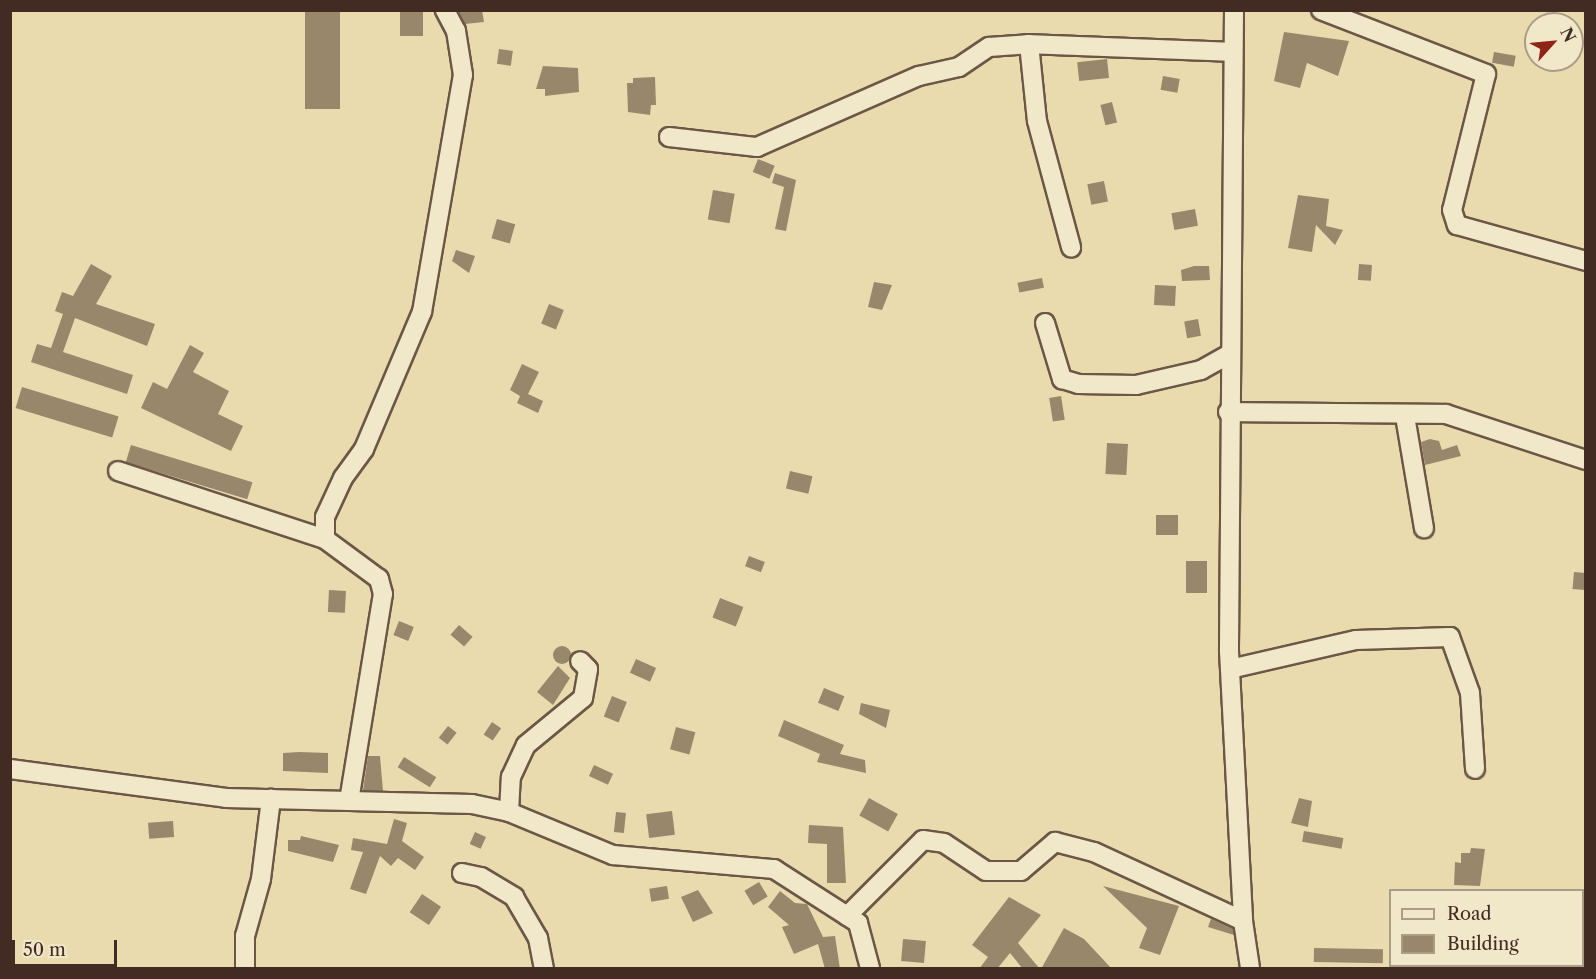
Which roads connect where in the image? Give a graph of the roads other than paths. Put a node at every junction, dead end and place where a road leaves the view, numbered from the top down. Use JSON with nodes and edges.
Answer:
{"nodes":[{"id":1,"x":445,"y":10,"type":"edge"},
{"id":2,"x":1234,"y":10,"type":"edge"},
{"id":3,"x":1321,"y":10,"type":"edge"},
{"id":4,"x":1029,"y":44,"type":"junction"},
{"id":5,"x":1233,"y":52,"type":"junction"},
{"id":6,"x":669,"y":137,"type":"dead end"},
{"id":7,"x":1071,"y":247,"type":"dead end"},
{"id":8,"x":1586,"y":261,"type":"edge"},
{"id":9,"x":1045,"y":323,"type":"dead end"},
{"id":10,"x":1228,"y":355,"type":"junction"},
{"id":11,"x":1228,"y":412,"type":"junction"},
{"id":12,"x":1405,"y":416,"type":"junction"},
{"id":13,"x":1586,"y":460,"type":"edge"},
{"id":14,"x":118,"y":471,"type":"dead end"},
{"id":15,"x":1424,"y":528,"type":"dead end"},
{"id":16,"x":325,"y":539,"type":"junction"},
{"id":17,"x":580,"y":661,"type":"dead end"},
{"id":18,"x":1230,"y":669,"type":"junction"},
{"id":19,"x":10,"y":769,"type":"edge"},
{"id":20,"x":1475,"y":769,"type":"dead end"},
{"id":21,"x":271,"y":799,"type":"junction"},
{"id":22,"x":349,"y":801,"type":"junction"},
{"id":23,"x":509,"y":812,"type":"junction"},
{"id":24,"x":462,"y":873,"type":"dead end"},
{"id":25,"x":847,"y":916,"type":"junction"},
{"id":26,"x":1243,"y":921,"type":"junction"},
{"id":27,"x":244,"y":969,"type":"edge"},
{"id":28,"x":544,"y":969,"type":"edge"},
{"id":29,"x":870,"y":969,"type":"edge"},
{"id":30,"x":1250,"y":969,"type":"edge"}],
"edges":[{"from":1,"to":16,"type":"street"},
{"from":2,"to":5,"type":"street"},
{"from":3,"to":8,"type":"street"},
{"from":4,"to":5,"type":"street"},
{"from":4,"to":6,"type":"street"},
{"from":4,"to":7,"type":"street"},
{"from":5,"to":10,"type":"street"},
{"from":9,"to":10,"type":"street"},
{"from":10,"to":11,"type":"street"},
{"from":11,"to":12,"type":"street"},
{"from":11,"to":18,"type":"street"},
{"from":12,"to":13,"type":"street"},
{"from":12,"to":15,"type":"street"},
{"from":14,"to":16,"type":"street"},
{"from":16,"to":22,"type":"street"},
{"from":17,"to":23,"type":"street"},
{"from":18,"to":20,"type":"street"},
{"from":18,"to":26,"type":"street"},
{"from":19,"to":21,"type":"street"},
{"from":21,"to":22,"type":"street"},
{"from":21,"to":27,"type":"street"},
{"from":22,"to":23,"type":"street"},
{"from":23,"to":25,"type":"street"},
{"from":24,"to":28,"type":"street"},
{"from":25,"to":26,"type":"street"},
{"from":25,"to":29,"type":"street"},
{"from":26,"to":30,"type":"street"}]}
